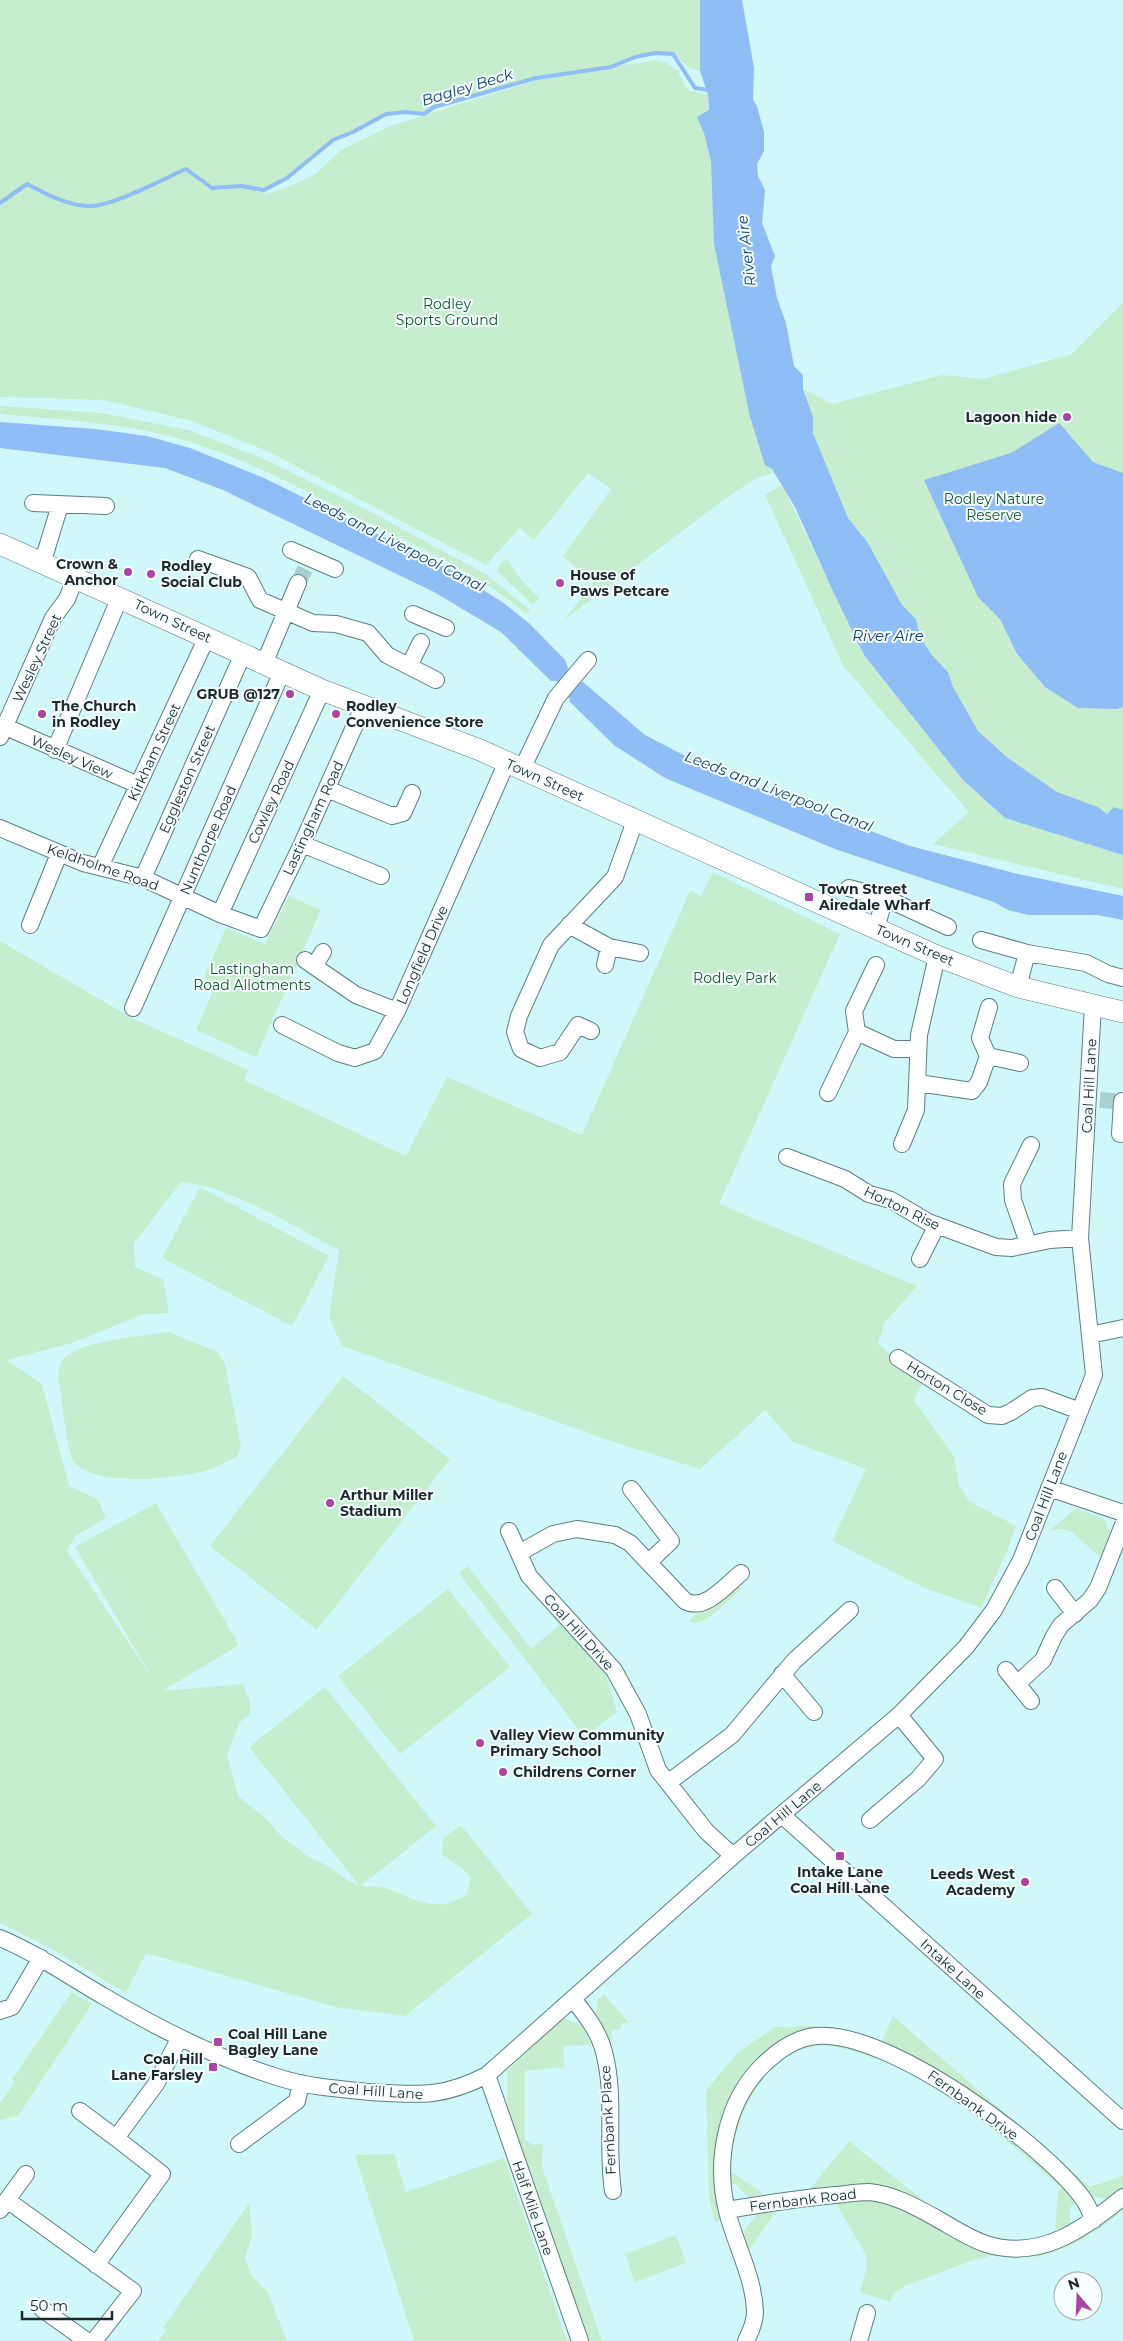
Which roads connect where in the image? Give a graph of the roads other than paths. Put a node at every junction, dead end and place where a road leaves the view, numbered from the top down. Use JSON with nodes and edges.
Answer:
{"nodes":[{"id":1,"x":33,"y":503,"type":"dead end"},
{"id":2,"x":60,"y":505,"type":"junction"},
{"id":3,"x":106,"y":506,"type":"dead end"},
{"id":4,"x":0,"y":544,"type":"edge"},
{"id":5,"x":291,"y":550,"type":"dead end"},
{"id":6,"x":198,"y":559,"type":"dead end"},
{"id":7,"x":42,"y":564,"type":"junction"},
{"id":8,"x":335,"y":569,"type":"dead end"},
{"id":9,"x":305,"y":570,"type":"junction"},
{"id":10,"x":75,"y":579,"type":"junction"},
{"id":11,"x":120,"y":597,"type":"junction"},
{"id":12,"x":287,"y":611,"type":"junction"},
{"id":13,"x":413,"y":614,"type":"dead end"},
{"id":14,"x":446,"y":628,"type":"dead end"},
{"id":15,"x":426,"y":631,"type":"junction"},
{"id":16,"x":207,"y":637,"type":"junction"},
{"id":17,"x":243,"y":654,"type":"junction"},
{"id":18,"x":588,"y":660,"type":"dead end"},
{"id":19,"x":409,"y":666,"type":"junction"},
{"id":20,"x":273,"y":668,"type":"junction"},
{"id":21,"x":436,"y":680,"type":"dead end"},
{"id":22,"x":322,"y":690,"type":"junction"},
{"id":23,"x":363,"y":707,"type":"junction"},
{"id":24,"x":3,"y":732,"type":"edge"},
{"id":25,"x":55,"y":750,"type":"junction"},
{"id":26,"x":514,"y":766,"type":"junction"},
{"id":27,"x":138,"y":786,"type":"junction"},
{"id":28,"x":327,"y":789,"type":"junction"},
{"id":29,"x":412,"y":793,"type":"dead end"},
{"id":30,"x":635,"y":821,"type":"junction"},
{"id":31,"x":0,"y":828,"type":"edge"},
{"id":32,"x":302,"y":844,"type":"junction"},
{"id":33,"x":59,"y":854,"type":"junction"},
{"id":34,"x":100,"y":867,"type":"junction"},
{"id":35,"x":380,"y":876,"type":"dead end"},
{"id":36,"x":143,"y":878,"type":"junction"},
{"id":37,"x":849,"y":888,"type":"dead end"},
{"id":38,"x":183,"y":897,"type":"junction"},
{"id":39,"x":885,"y":898,"type":"junction"},
{"id":40,"x":220,"y":914,"type":"junction"},
{"id":41,"x":30,"y":925,"type":"dead end"},
{"id":42,"x":569,"y":925,"type":"junction"},
{"id":43,"x":948,"y":927,"type":"dead end"},
{"id":44,"x":876,"y":928,"type":"junction"},
{"id":45,"x":261,"y":929,"type":"joint"},
{"id":46,"x":981,"y":940,"type":"dead end"},
{"id":47,"x":609,"y":947,"type":"junction"},
{"id":48,"x":640,"y":953,"type":"dead end"},
{"id":49,"x":1027,"y":953,"type":"junction"},
{"id":50,"x":937,"y":956,"type":"junction"},
{"id":51,"x":314,"y":960,"type":"dead end"},
{"id":52,"x":605,"y":965,"type":"dead end"},
{"id":53,"x":876,"y":965,"type":"dead end"},
{"id":54,"x":1123,"y":978,"type":"edge"},
{"id":55,"x":1018,"y":987,"type":"junction"},
{"id":56,"x":1093,"y":1005,"type":"junction"},
{"id":57,"x":989,"y":1007,"type":"dead end"},
{"id":58,"x":133,"y":1008,"type":"dead end"},
{"id":59,"x":397,"y":1011,"type":"junction"},
{"id":60,"x":1123,"y":1012,"type":"edge"},
{"id":61,"x":293,"y":1025,"type":"dead end"},
{"id":62,"x":591,"y":1031,"type":"dead end"},
{"id":63,"x":857,"y":1032,"type":"junction"},
{"id":64,"x":917,"y":1049,"type":"junction"},
{"id":65,"x":988,"y":1056,"type":"junction"},
{"id":66,"x":1020,"y":1063,"type":"dead end"},
{"id":67,"x":918,"y":1083,"type":"junction"},
{"id":68,"x":828,"y":1093,"type":"dead end"},
{"id":69,"x":1110,"y":1098,"type":"edge"},
{"id":70,"x":1120,"y":1134,"type":"dead end"},
{"id":71,"x":902,"y":1144,"type":"dead end"},
{"id":72,"x":1031,"y":1144,"type":"dead end"},
{"id":73,"x":787,"y":1157,"type":"dead end"},
{"id":74,"x":937,"y":1225,"type":"junction"},
{"id":75,"x":1080,"y":1238,"type":"junction"},
{"id":76,"x":1028,"y":1243,"type":"junction"},
{"id":77,"x":920,"y":1259,"type":"dead end"},
{"id":78,"x":1123,"y":1328,"type":"edge"},
{"id":79,"x":1090,"y":1335,"type":"junction"},
{"id":80,"x":898,"y":1358,"type":"dead end"},
{"id":81,"x":1080,"y":1411,"type":"junction"},
{"id":82,"x":1049,"y":1488,"type":"junction"},
{"id":83,"x":631,"y":1489,"type":"dead end"},
{"id":84,"x":1123,"y":1513,"type":"edge"},
{"id":85,"x":1123,"y":1525,"type":"edge"},
{"id":86,"x":509,"y":1531,"type":"dead end"},
{"id":87,"x":519,"y":1553,"type":"junction"},
{"id":88,"x":649,"y":1562,"type":"junction"},
{"id":89,"x":741,"y":1573,"type":"dead end"},
{"id":90,"x":1055,"y":1588,"type":"dead end"},
{"id":91,"x":850,"y":1610,"type":"dead end"},
{"id":92,"x":1075,"y":1614,"type":"junction"},
{"id":93,"x":1006,"y":1670,"type":"dead end"},
{"id":94,"x":782,"y":1674,"type":"junction"},
{"id":95,"x":1017,"y":1684,"type":"junction"},
{"id":96,"x":1030,"y":1701,"type":"dead end"},
{"id":97,"x":814,"y":1712,"type":"dead end"},
{"id":98,"x":899,"y":1715,"type":"junction"},
{"id":99,"x":669,"y":1782,"type":"junction"},
{"id":100,"x":783,"y":1816,"type":"junction"},
{"id":101,"x":870,"y":1820,"type":"dead end"},
{"id":102,"x":733,"y":1856,"type":"junction"},
{"id":103,"x":0,"y":1938,"type":"edge"},
{"id":104,"x":41,"y":1958,"type":"junction"},
{"id":105,"x":573,"y":1999,"type":"junction"},
{"id":106,"x":0,"y":2011,"type":"edge"},
{"id":107,"x":179,"y":2039,"type":"junction"},
{"id":108,"x":487,"y":2075,"type":"junction"},
{"id":109,"x":301,"y":2082,"type":"junction"},
{"id":110,"x":80,"y":2111,"type":"dead end"},
{"id":111,"x":1123,"y":2121,"type":"edge"},
{"id":112,"x":116,"y":2138,"type":"junction"},
{"id":113,"x":239,"y":2144,"type":"dead end"},
{"id":114,"x":26,"y":2174,"type":"dead end"},
{"id":115,"x":613,"y":2191,"type":"dead end"},
{"id":116,"x":1123,"y":2197,"type":"edge"},
{"id":117,"x":4,"y":2205,"type":"edge"},
{"id":118,"x":727,"y":2210,"type":"junction"},
{"id":119,"x":1094,"y":2220,"type":"junction"},
{"id":120,"x":96,"y":2265,"type":"junction"},
{"id":121,"x":42,"y":2309,"type":"dead end"},
{"id":122,"x":867,"y":2313,"type":"dead end"},
{"id":123,"x":87,"y":2341,"type":"edge"},
{"id":124,"x":94,"y":2341,"type":"edge"},
{"id":125,"x":580,"y":2341,"type":"edge"},
{"id":126,"x":746,"y":2341,"type":"edge"},
{"id":127,"x":859,"y":2341,"type":"edge"}],
"edges":[{"from":1,"to":2,"type":"street"},
{"from":2,"to":3,"type":"street"},
{"from":2,"to":7,"type":"street"},
{"from":4,"to":7,"type":"main road","name":"Town Street"},
{"from":5,"to":9,"type":"street"},
{"from":6,"to":12,"type":"street"},
{"from":7,"to":10,"type":"main road","name":"Town Street"},
{"from":8,"to":9,"type":"street"},
{"from":9,"to":12,"type":"street","name":"Nunthorpe Road"},
{"from":10,"to":11,"type":"main road","name":"Town Street"},
{"from":10,"to":24,"type":"street","name":"Wesley Street"},
{"from":11,"to":16,"type":"main road","name":"Town Street"},
{"from":11,"to":25,"type":"street"},
{"from":12,"to":19,"type":"street"},
{"from":12,"to":20,"type":"street","name":"Nunthorpe Road"},
{"from":13,"to":15,"type":"street"},
{"from":14,"to":15,"type":"street"},
{"from":15,"to":19,"type":"street"},
{"from":16,"to":17,"type":"main road","name":"Town Street"},
{"from":16,"to":27,"type":"street","name":"Kirkham Street"},
{"from":17,"to":20,"type":"main road","name":"Town Street"},
{"from":17,"to":36,"type":"street","name":"Eggleston Street"},
{"from":18,"to":26,"type":"street","name":"Longfield Drive"},
{"from":19,"to":21,"type":"street"},
{"from":20,"to":22,"type":"main road","name":"Town Street"},
{"from":20,"to":38,"type":"street","name":"Nunthorpe Road"},
{"from":22,"to":23,"type":"main road","name":"Town Street"},
{"from":22,"to":40,"type":"street","name":"Cowley Road"},
{"from":23,"to":26,"type":"main road","name":"Town Street"},
{"from":23,"to":28,"type":"street","name":"Lastingham Road"},
{"from":24,"to":25,"type":"street","name":"Wesley View"},
{"from":25,"to":27,"type":"street","name":"Wesley View"},
{"from":26,"to":30,"type":"main road","name":"Town Street"},
{"from":26,"to":59,"type":"street","name":"Longfield Drive"},
{"from":27,"to":34,"type":"street","name":"Kirkham Street"},
{"from":28,"to":29,"type":"street"},
{"from":28,"to":32,"type":"street","name":"Lastingham Road"},
{"from":30,"to":42,"type":"street"},
{"from":30,"to":44,"type":"main road","name":"Town Street"},
{"from":31,"to":33,"type":"street","name":"Keldholme Road"},
{"from":32,"to":35,"type":"street"},
{"from":32,"to":45,"type":"street","name":"Lastingham Road"},
{"from":33,"to":34,"type":"street","name":"Keldholme Road"},
{"from":33,"to":41,"type":"street"},
{"from":34,"to":36,"type":"street","name":"Keldholme Road"},
{"from":36,"to":38,"type":"street","name":"Keldholme Road"},
{"from":37,"to":39,"type":"street"},
{"from":38,"to":40,"type":"street","name":"Keldholme Road"},
{"from":38,"to":58,"type":"street","name":"Nunthorpe Road"},
{"from":39,"to":43,"type":"street"},
{"from":39,"to":44,"type":"street"},
{"from":40,"to":45,"type":"street","name":"Keldholme Road"},
{"from":42,"to":47,"type":"street"},
{"from":42,"to":62,"type":"street"},
{"from":44,"to":50,"type":"main road","name":"Town Street"},
{"from":46,"to":49,"type":"street"},
{"from":47,"to":48,"type":"street"},
{"from":47,"to":52,"type":"street"},
{"from":49,"to":54,"type":"street"},
{"from":49,"to":55,"type":"street"},
{"from":50,"to":55,"type":"main road","name":"Town Street"},
{"from":50,"to":64,"type":"street"},
{"from":51,"to":59,"type":"street"},
{"from":53,"to":63,"type":"street"},
{"from":55,"to":56,"type":"main road","name":"Town Street"},
{"from":56,"to":60,"type":"main road","name":"Town Street"},
{"from":56,"to":69,"type":"street","name":"Coal Hill Lane"},
{"from":57,"to":65,"type":"street"},
{"from":59,"to":61,"type":"street","name":"Longfield Drive"},
{"from":63,"to":64,"type":"street"},
{"from":63,"to":68,"type":"street"},
{"from":64,"to":67,"type":"street"},
{"from":65,"to":66,"type":"street"},
{"from":65,"to":67,"type":"street"},
{"from":67,"to":71,"type":"street"},
{"from":69,"to":70,"type":"street"},
{"from":69,"to":75,"type":"street","name":"Coal Hill Lane"},
{"from":72,"to":76,"type":"street"},
{"from":73,"to":74,"type":"street","name":"Horton Rise"},
{"from":74,"to":76,"type":"street","name":"Horton Rise"},
{"from":74,"to":77,"type":"street"},
{"from":75,"to":76,"type":"street","name":"Horton Rise"},
{"from":75,"to":79,"type":"street","name":"Coal Hill Lane"},
{"from":78,"to":79,"type":"street"},
{"from":79,"to":81,"type":"street","name":"Coal Hill Lane"},
{"from":80,"to":81,"type":"street","name":"Horton Close"},
{"from":81,"to":82,"type":"street","name":"Coal Hill Lane"},
{"from":82,"to":84,"type":"street"},
{"from":82,"to":98,"type":"street","name":"Coal Hill Lane"},
{"from":83,"to":88,"type":"street"},
{"from":85,"to":92,"type":"street"},
{"from":86,"to":87,"type":"street","name":"Coal Hill Drive"},
{"from":87,"to":88,"type":"street"},
{"from":87,"to":99,"type":"street","name":"Coal Hill Drive"},
{"from":88,"to":89,"type":"street"},
{"from":90,"to":92,"type":"street"},
{"from":91,"to":94,"type":"street"},
{"from":92,"to":95,"type":"street"},
{"from":93,"to":95,"type":"street"},
{"from":94,"to":97,"type":"street"},
{"from":94,"to":99,"type":"street"},
{"from":95,"to":96,"type":"street"},
{"from":98,"to":100,"type":"street","name":"Coal Hill Lane"},
{"from":98,"to":101,"type":"street"},
{"from":99,"to":102,"type":"street","name":"Coal Hill Drive"},
{"from":100,"to":102,"type":"street","name":"Coal Hill Lane"},
{"from":100,"to":111,"type":"street","name":"Intake Lane"},
{"from":102,"to":105,"type":"street","name":"Coal Hill Lane"},
{"from":103,"to":104,"type":"street","name":"Coal Hill Lane"},
{"from":104,"to":106,"type":"street"},
{"from":104,"to":107,"type":"street","name":"Coal Hill Lane"},
{"from":105,"to":108,"type":"street","name":"Coal Hill Lane"},
{"from":105,"to":115,"type":"street","name":"Fernbank Place"},
{"from":107,"to":109,"type":"street","name":"Coal Hill Lane"},
{"from":107,"to":112,"type":"street"},
{"from":108,"to":109,"type":"street","name":"Coal Hill Lane"},
{"from":108,"to":125,"type":"street","name":"Half Mile Lane"},
{"from":109,"to":113,"type":"street"},
{"from":110,"to":112,"type":"street"},
{"from":112,"to":120,"type":"street"},
{"from":114,"to":117,"type":"street"},
{"from":116,"to":119,"type":"street","name":"Fernbank Road"},
{"from":117,"to":120,"type":"street"},
{"from":118,"to":119,"type":"street","name":"Fernbank Road"},
{"from":118,"to":119,"type":"street","name":"Fernbank Drive"},
{"from":118,"to":126,"type":"street","name":"Fernbank Drive"},
{"from":120,"to":124,"type":"street"},
{"from":121,"to":123,"type":"street"},
{"from":122,"to":127,"type":"street"}]}
